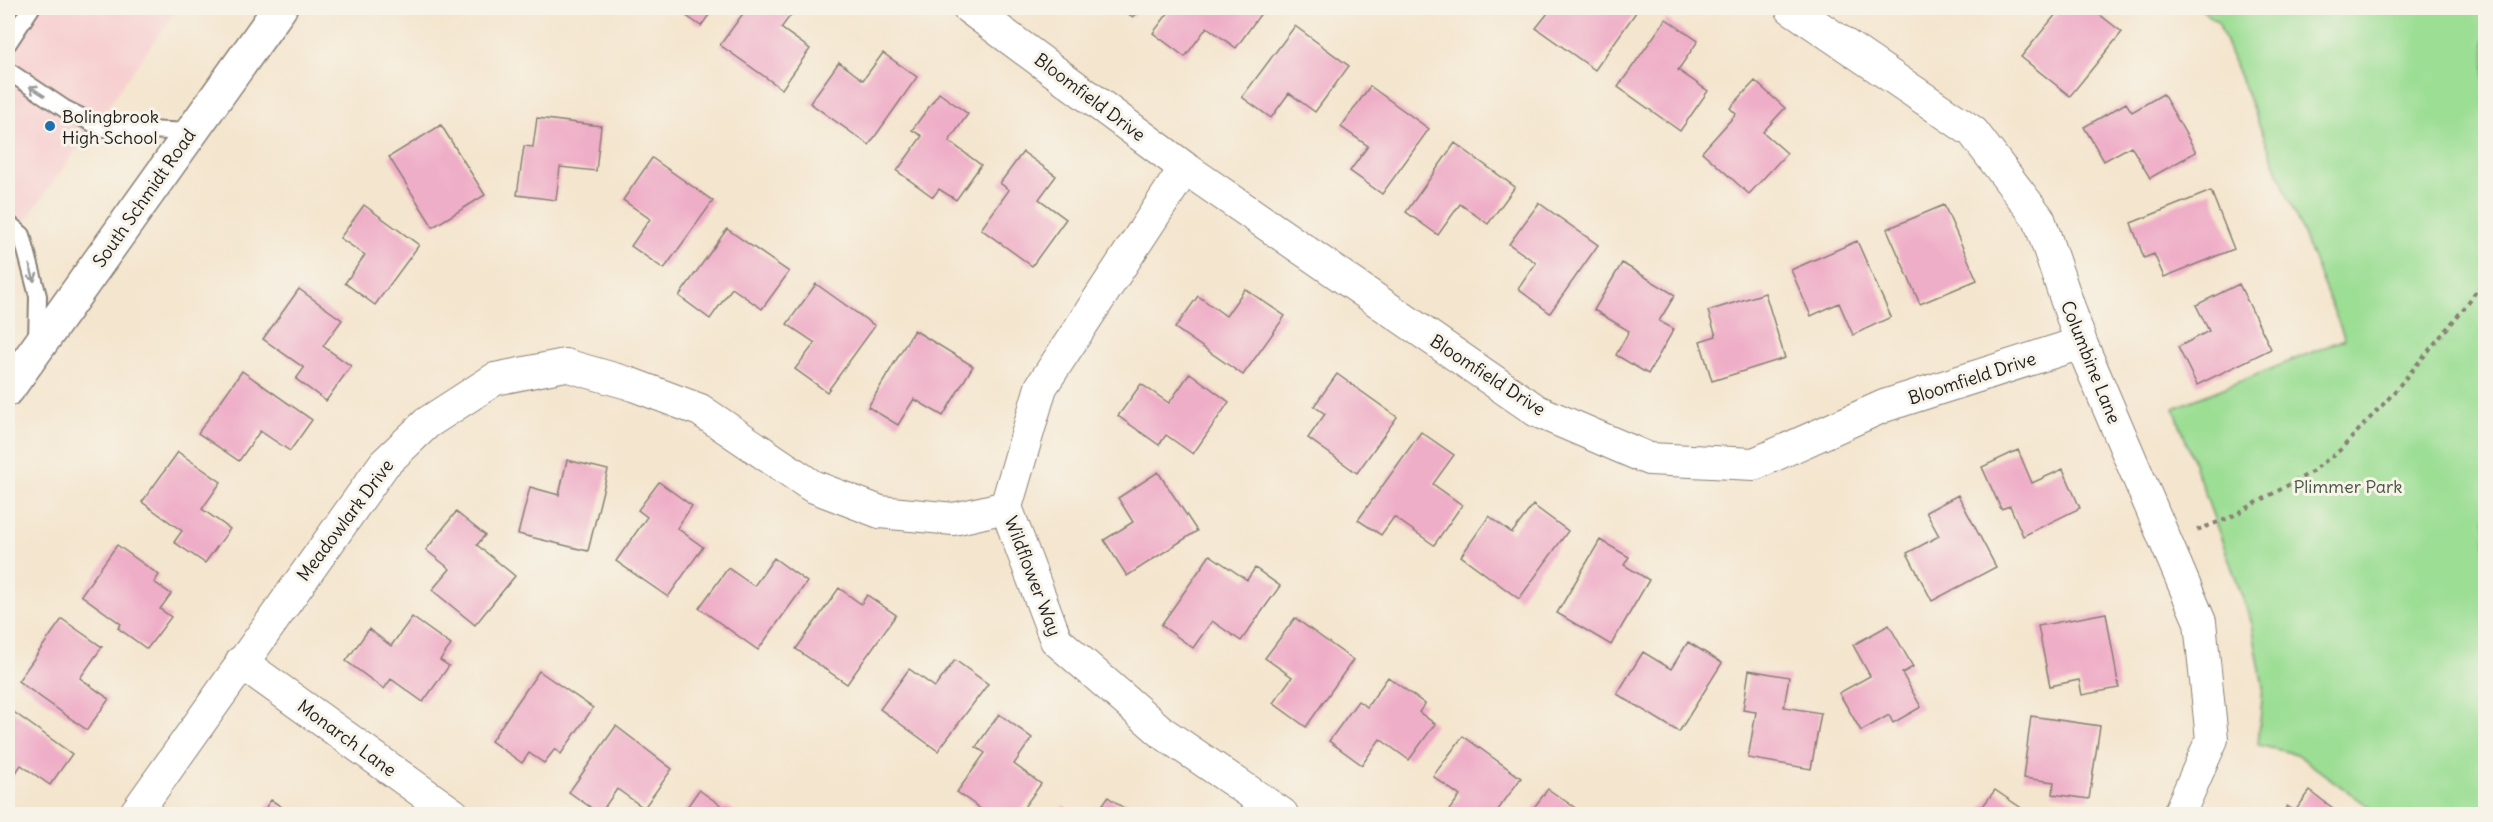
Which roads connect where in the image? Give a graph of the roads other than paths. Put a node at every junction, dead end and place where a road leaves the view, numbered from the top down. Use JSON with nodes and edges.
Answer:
{"nodes":[{"id":1,"x":32,"y":8,"type":"edge"},
{"id":2,"x":280,"y":8,"type":"edge"},
{"id":3,"x":969,"y":8,"type":"edge"},
{"id":4,"x":1791,"y":8,"type":"edge"},
{"id":5,"x":8,"y":43,"type":"edge"},
{"id":6,"x":8,"y":70,"type":"edge"},
{"id":7,"x":191,"y":132,"type":"junction"},
{"id":8,"x":1185,"y":168,"type":"junction"},
{"id":9,"x":8,"y":223,"type":"edge"},
{"id":10,"x":2081,"y":343,"type":"junction"},
{"id":11,"x":37,"y":348,"type":"junction"},
{"id":12,"x":8,"y":389,"type":"edge"},
{"id":13,"x":1006,"y":507,"type":"junction"},
{"id":14,"x":242,"y":662,"type":"junction"},
{"id":15,"x":135,"y":814,"type":"edge"},
{"id":16,"x":453,"y":814,"type":"edge"},
{"id":17,"x":1282,"y":814,"type":"edge"},
{"id":18,"x":2179,"y":814,"type":"edge"}],
"edges":[{"from":1,"to":5,"type":"lane"},
{"from":2,"to":7,"type":"street","name":"South Schmidt Road"},
{"from":3,"to":8,"type":"street","name":"Bloomfield Drive"},
{"from":4,"to":10,"type":"street","name":"Columbine Lane"},
{"from":7,"to":6,"type":"lane","one_way":true},
{"from":7,"to":11,"type":"street","name":"South Schmidt Road"},
{"from":8,"to":10,"type":"street","name":"Bloomfield Drive"},
{"from":8,"to":13,"type":"street","name":"Wildflower Way"},
{"from":9,"to":11,"type":"lane","one_way":true},
{"from":10,"to":18,"type":"street","name":"Columbine Lane"},
{"from":11,"to":12,"type":"street","name":"South Schmidt Road"},
{"from":13,"to":14,"type":"street","name":"Meadowlark Drive"},
{"from":13,"to":17,"type":"street","name":"Wildflower Way"},
{"from":14,"to":15,"type":"street","name":"Meadowlark Drive"},
{"from":14,"to":16,"type":"street","name":"Monarch Lane"}]}
